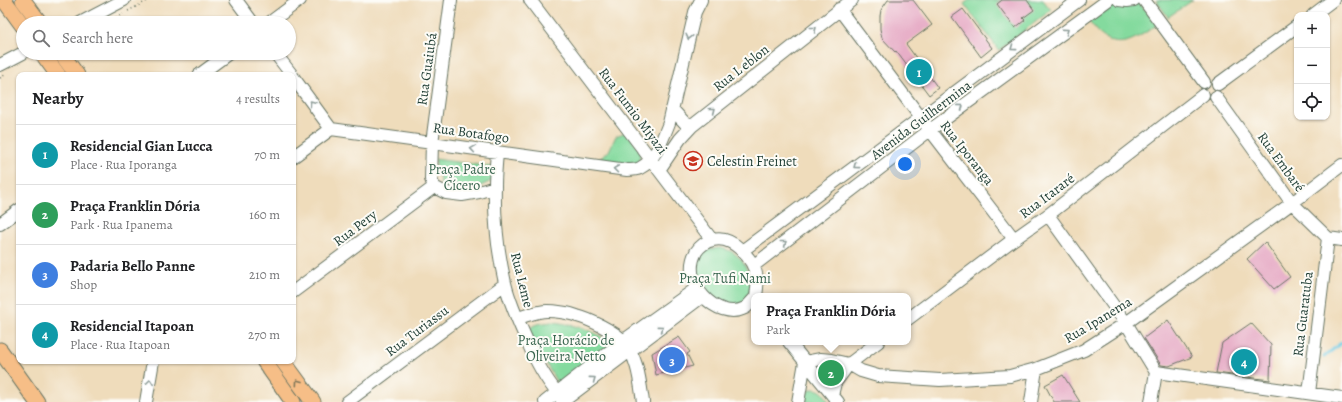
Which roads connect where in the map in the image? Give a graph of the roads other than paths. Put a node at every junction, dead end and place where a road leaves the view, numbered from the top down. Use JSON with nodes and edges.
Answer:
{"nodes":[{"id":1,"x":4,"y":0,"type":"edge"},
{"id":2,"x":23,"y":0,"type":"edge"},
{"id":3,"x":124,"y":0,"type":"edge"},
{"id":4,"x":236,"y":0,"type":"edge"},
{"id":5,"x":300,"y":0,"type":"edge"},
{"id":6,"x":451,"y":0,"type":"edge"},
{"id":7,"x":530,"y":0,"type":"edge"},
{"id":8,"x":701,"y":0,"type":"edge"},
{"id":9,"x":852,"y":0,"type":"edge"},
{"id":10,"x":1079,"y":0,"type":"edge"},
{"id":11,"x":1108,"y":0,"type":"edge"},
{"id":12,"x":1119,"y":0,"type":"edge"},
{"id":13,"x":1134,"y":0,"type":"edge"},
{"id":14,"x":1144,"y":0,"type":"edge"},
{"id":15,"x":1333,"y":0,"type":"edge"},
{"id":16,"x":839,"y":9,"type":"junction"},
{"id":17,"x":1317,"y":12,"type":"edge"},
{"id":18,"x":16,"y":16,"type":"edge"},
{"id":19,"x":35,"y":16,"type":"edge"},
{"id":20,"x":93,"y":16,"type":"edge"},
{"id":21,"x":248,"y":16,"type":"edge"},
{"id":22,"x":278,"y":16,"type":"edge"},
{"id":23,"x":1294,"y":28,"type":"edge"},
{"id":24,"x":16,"y":57,"type":"edge"},
{"id":25,"x":47,"y":60,"type":"edge"},
{"id":26,"x":66,"y":60,"type":"edge"},
{"id":27,"x":219,"y":60,"type":"edge"},
{"id":28,"x":281,"y":60,"type":"edge"},
{"id":29,"x":0,"y":65,"type":"edge"},
{"id":30,"x":56,"y":72,"type":"edge"},
{"id":31,"x":75,"y":72,"type":"edge"},
{"id":32,"x":203,"y":72,"type":"edge"},
{"id":33,"x":289,"y":72,"type":"edge"},
{"id":34,"x":296,"y":81,"type":"edge"},
{"id":35,"x":1204,"y":82,"type":"junction"},
{"id":36,"x":1218,"y":84,"type":"junction"},
{"id":37,"x":1203,"y":96,"type":"junction"},
{"id":38,"x":1216,"y":97,"type":"junction"},
{"id":39,"x":672,"y":109,"type":"junction"},
{"id":40,"x":921,"y":118,"type":"junction"},
{"id":41,"x":692,"y":126,"type":"junction"},
{"id":42,"x":331,"y":129,"type":"junction"},
{"id":43,"x":930,"y":130,"type":"junction"},
{"id":44,"x":432,"y":143,"type":"junction"},
{"id":45,"x":497,"y":153,"type":"junction"},
{"id":46,"x":296,"y":155,"type":"edge"},
{"id":47,"x":651,"y":159,"type":"junction"},
{"id":48,"x":1342,"y":165,"type":"edge"},
{"id":49,"x":659,"y":170,"type":"junction"},
{"id":50,"x":495,"y":186,"type":"junction"},
{"id":51,"x":434,"y":187,"type":"junction"},
{"id":52,"x":1292,"y":203,"type":"junction"},
{"id":53,"x":16,"y":212,"type":"edge"},
{"id":54,"x":1048,"y":215,"type":"junction"},
{"id":55,"x":0,"y":224,"type":"edge"},
{"id":56,"x":1328,"y":238,"type":"junction"},
{"id":57,"x":1014,"y":239,"type":"junction"},
{"id":58,"x":712,"y":240,"type":"junction"},
{"id":59,"x":1342,"y":240,"type":"edge"},
{"id":60,"x":742,"y":251,"type":"junction"},
{"id":61,"x":753,"y":266,"type":"junction"},
{"id":62,"x":505,"y":284,"type":"junction"},
{"id":63,"x":296,"y":290,"type":"edge"},
{"id":64,"x":700,"y":292,"type":"junction"},
{"id":65,"x":756,"y":293,"type":"edge"},
{"id":66,"x":751,"y":302,"type":"edge"},
{"id":67,"x":911,"y":317,"type":"edge"},
{"id":68,"x":517,"y":318,"type":"junction"},
{"id":69,"x":1126,"y":323,"type":"junction"},
{"id":70,"x":791,"y":345,"type":"edge"},
{"id":71,"x":874,"y":345,"type":"edge"},
{"id":72,"x":627,"y":346,"type":"junction"},
{"id":73,"x":0,"y":350,"type":"edge"},
{"id":74,"x":805,"y":362,"type":"junction"},
{"id":75,"x":16,"y":364,"type":"edge"},
{"id":76,"x":152,"y":364,"type":"edge"},
{"id":77,"x":266,"y":364,"type":"edge"},
{"id":78,"x":285,"y":364,"type":"edge"},
{"id":79,"x":849,"y":364,"type":"junction"},
{"id":80,"x":1036,"y":369,"type":"junction"},
{"id":81,"x":1156,"y":372,"type":"junction"},
{"id":82,"x":1309,"y":393,"type":"junction"},
{"id":83,"x":835,"y":398,"type":"edge"},
{"id":84,"x":1342,"y":398,"type":"edge"},
{"id":85,"x":562,"y":399,"type":"edge"},
{"id":86,"x":38,"y":402,"type":"edge"},
{"id":87,"x":146,"y":402,"type":"edge"},
{"id":88,"x":293,"y":402,"type":"edge"},
{"id":89,"x":313,"y":402,"type":"edge"},
{"id":90,"x":347,"y":402,"type":"edge"},
{"id":91,"x":545,"y":402,"type":"edge"},
{"id":92,"x":643,"y":402,"type":"edge"},
{"id":93,"x":798,"y":402,"type":"edge"},
{"id":94,"x":1031,"y":402,"type":"edge"},
{"id":95,"x":1151,"y":402,"type":"edge"}],
"edges":[{"from":1,"to":18,"type":"main road"},
{"from":2,"to":19,"type":"main road"},
{"from":3,"to":20,"type":"street"},
{"from":4,"to":21,"type":"street"},
{"from":5,"to":22,"type":"street"},
{"from":6,"to":44,"type":"street","name":"Rua Guaiubá"},
{"from":7,"to":47,"type":"street","name":"Rua Fumio Miyazi"},
{"from":8,"to":39,"type":"street","one_way":true},
{"from":9,"to":16,"type":"street","name":"Rua L eblon"},
{"from":10,"to":40,"type":"street","name":"Avenida Guilhermina","one_way":true},
{"from":43,"to":11,"type":"street","name":"Avenida Guilhermina","one_way":true},
{"from":12,"to":13,"type":"street"},
{"from":14,"to":35,"type":"street"},
{"from":15,"to":17,"type":"street"},
{"from":16,"to":40,"type":"street","name":"Rua Iporanga"},
{"from":41,"to":16,"type":"street","name":"Rua L eblon","one_way":true},
{"from":23,"to":36,"type":"street"},
{"from":24,"to":29,"type":"street"},
{"from":25,"to":30,"type":"main road"},
{"from":26,"to":31,"type":"main road"},
{"from":27,"to":32,"type":"street"},
{"from":28,"to":33,"type":"street"},
{"from":42,"to":34,"type":"street","one_way":true},
{"from":35,"to":36,"type":"street"},
{"from":35,"to":37,"type":"street"},
{"from":36,"to":38,"type":"street"},
{"from":37,"to":38,"type":"street"},
{"from":37,"to":54,"type":"street","name":"Rua Itararé"},
{"from":38,"to":52,"type":"street","name":"Rua Embaré"},
{"from":39,"to":41,"type":"street"},
{"from":39,"to":47,"type":"street"},
{"from":40,"to":43,"type":"street","name":"Rua Iporanga"},
{"from":40,"to":60,"type":"street","name":"Avenida Guilhermina","one_way":true},
{"from":41,"to":49,"type":"street","name":"Rua L eblon"},
{"from":42,"to":44,"type":"street","name":"Rua Botafogo"},
{"from":42,"to":46,"type":"street"},
{"from":43,"to":57,"type":"street","name":"Rua Iporanga"},
{"from":61,"to":43,"type":"street","name":"Avenida Guilhermina","one_way":true},
{"from":45,"to":44,"type":"street","name":"Rua Botafogo","one_way":true},
{"from":44,"to":51,"type":"street"},
{"from":47,"to":45,"type":"street","name":"Rua Botafogo","one_way":true},
{"from":45,"to":50,"type":"street","name":"Rua Leme"},
{"from":47,"to":49,"type":"street","name":"Rua Fumio Miyazi"},
{"from":48,"to":52,"type":"street","name":"Rua Ipanema"},
{"from":49,"to":58,"type":"street","name":"Rua Fumio Miyazi"},
{"from":50,"to":51,"type":"street"},
{"from":50,"to":62,"type":"street","name":"Rua Leme"},
{"from":51,"to":63,"type":"street","name":"Rua Pery"},
{"from":52,"to":56,"type":"street","name":"Rua Embaré"},
{"from":52,"to":69,"type":"street","name":"Rua Ipanema"},
{"from":53,"to":55,"type":"street"},
{"from":54,"to":57,"type":"street","name":"Rua Itararé"},
{"from":54,"to":69,"type":"street"},
{"from":56,"to":59,"type":"street"},
{"from":56,"to":82,"type":"street","name":"Rua Guaratuba"},
{"from":57,"to":67,"type":"street","name":"Rua Itararé"},
{"from":58,"to":60,"type":"street"},
{"from":58,"to":64,"type":"street"},
{"from":60,"to":61,"type":"street"},
{"from":61,"to":65,"type":"street"},
{"from":62,"to":68,"type":"street","name":"Rua Leme"},
{"from":62,"to":90,"type":"street","name":"Rua Turiassu"},
{"from":64,"to":66,"type":"street"},
{"from":64,"to":72,"type":"street"},
{"from":68,"to":72,"type":"street"},
{"from":68,"to":85,"type":"street","name":"Rua Leme"},
{"from":69,"to":80,"type":"street","name":"Rua Ipanema"},
{"from":69,"to":81,"type":"street"},
{"from":70,"to":74,"type":"street"},
{"from":71,"to":79,"type":"street"},
{"from":72,"to":85,"type":"street"},
{"from":72,"to":92,"type":"street"},
{"from":73,"to":75,"type":"main road"},
{"from":74,"to":79,"type":"street","name":"Rua Ipanema"},
{"from":74,"to":83,"type":"street"},
{"from":74,"to":93,"type":"street"},
{"from":75,"to":86,"type":"main road"},
{"from":87,"to":76,"type":"street","one_way":true},
{"from":77,"to":88,"type":"main road"},
{"from":89,"to":78,"type":"main road","one_way":true},
{"from":79,"to":80,"type":"street","name":"Rua Ipanema"},
{"from":79,"to":83,"type":"street"},
{"from":80,"to":94,"type":"street"},
{"from":81,"to":82,"type":"street"},
{"from":81,"to":95,"type":"street"},
{"from":82,"to":84,"type":"street"},
{"from":85,"to":91,"type":"street"}]}
